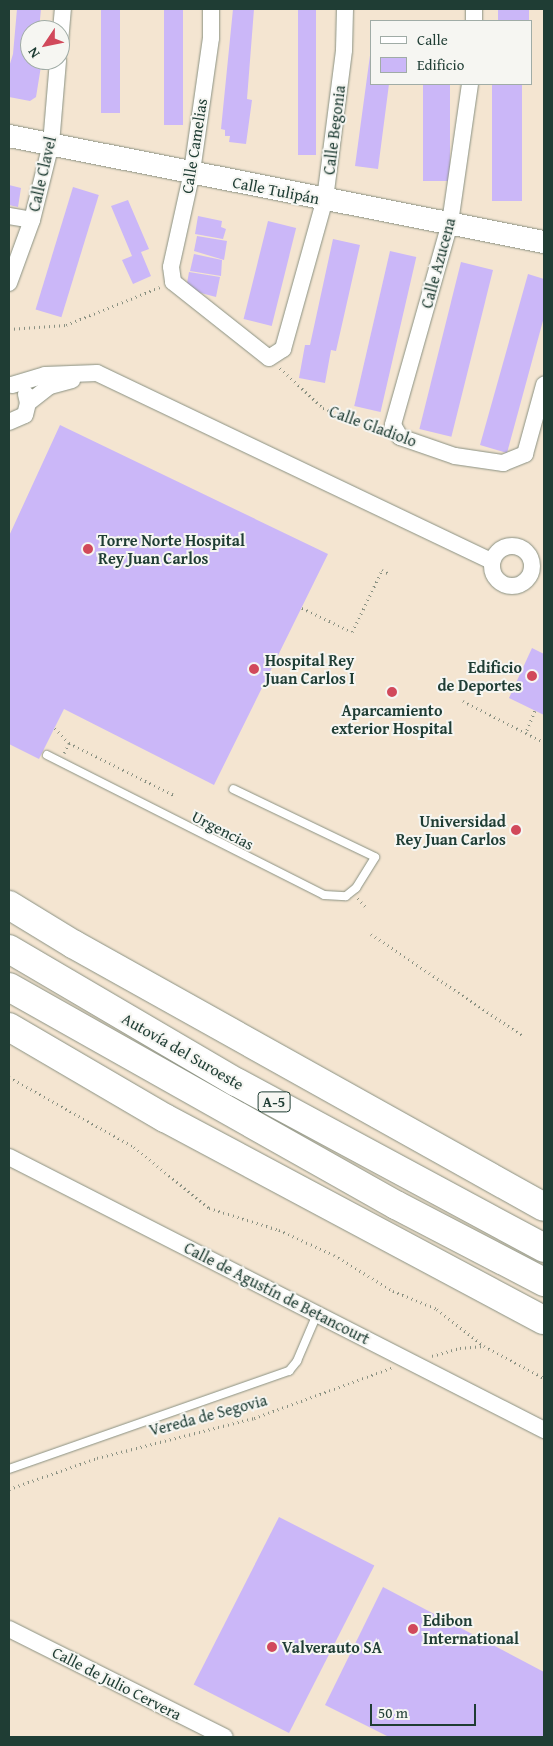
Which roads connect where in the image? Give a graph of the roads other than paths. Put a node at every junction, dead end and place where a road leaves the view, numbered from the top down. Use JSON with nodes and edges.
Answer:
{"nodes":[{"id":1,"x":211,"y":9,"type":"edge"},
{"id":2,"x":345,"y":9,"type":"edge"},
{"id":3,"x":57,"y":70,"type":"edge"},
{"id":4,"x":470,"y":85,"type":"edge"},
{"id":5,"x":9,"y":136,"type":"edge"},
{"id":6,"x":51,"y":144,"type":"junction"},
{"id":7,"x":192,"y":172,"type":"junction"},
{"id":8,"x":325,"y":199,"type":"junction"},
{"id":9,"x":9,"y":216,"type":"edge"},
{"id":10,"x":32,"y":220,"type":"junction"},
{"id":11,"x":450,"y":223,"type":"junction"},
{"id":12,"x":544,"y":242,"type":"edge"},
{"id":13,"x":9,"y":283,"type":"edge"},
{"id":14,"x":269,"y":358,"type":"joint"},
{"id":15,"x":97,"y":373,"type":"junction"},
{"id":16,"x":10,"y":385,"type":"edge"},
{"id":17,"x":544,"y":386,"type":"edge"},
{"id":18,"x":28,"y":403,"type":"junction"},
{"id":19,"x":9,"y":422,"type":"edge"},
{"id":20,"x":400,"y":437,"type":"joint"},
{"id":21,"x":492,"y":561,"type":"dead end"},
{"id":22,"x":46,"y":755,"type":"dead end"},
{"id":23,"x":233,"y":789,"type":"dead end"},
{"id":24,"x":9,"y":905,"type":"edge"},
{"id":25,"x":9,"y":949,"type":"edge"},
{"id":26,"x":9,"y":987,"type":"edge"},
{"id":27,"x":9,"y":1027,"type":"edge"},
{"id":28,"x":9,"y":1157,"type":"edge"},
{"id":29,"x":544,"y":1207,"type":"edge"},
{"id":30,"x":544,"y":1248,"type":"edge"},
{"id":31,"x":544,"y":1282,"type":"edge"},
{"id":32,"x":316,"y":1314,"type":"junction"},
{"id":33,"x":544,"y":1320,"type":"edge"},
{"id":34,"x":544,"y":1430,"type":"edge"},
{"id":35,"x":9,"y":1470,"type":"edge"},
{"id":36,"x":9,"y":1629,"type":"edge"},
{"id":37,"x":194,"y":1730,"type":"edge"},
{"id":38,"x":225,"y":1737,"type":"edge"}],
"edges":[{"from":1,"to":7,"type":"street","name":"Calle Camelias"},
{"from":2,"to":8,"type":"street","name":"Calle Begonia"},
{"from":3,"to":6,"type":"street","name":"Calle Clavel"},
{"from":4,"to":11,"type":"street","name":"Calle Azucena"},
{"from":5,"to":6,"type":"street","name":"Calle Tulipán"},
{"from":6,"to":7,"type":"street","name":"Calle Tulipán"},
{"from":6,"to":10,"type":"street","name":"Calle Clavel"},
{"from":7,"to":8,"type":"street","name":"Calle Tulipán"},
{"from":7,"to":14,"type":"street","name":"Calle Camelias"},
{"from":8,"to":11,"type":"street","name":"Calle Tulipán"},
{"from":8,"to":14,"type":"street","name":"Calle Begonia"},
{"from":9,"to":10,"type":"street"},
{"from":10,"to":13,"type":"street","name":"Calle Clavel"},
{"from":11,"to":12,"type":"street","name":"Calle Tulipán"},
{"from":11,"to":20,"type":"street","name":"Calle Azucena"},
{"from":15,"to":16,"type":"street"},
{"from":15,"to":18,"type":"street"},
{"from":15,"to":21,"type":"street"},
{"from":16,"to":18,"type":"street"},
{"from":17,"to":20,"type":"street","name":"Calle Gladiolo"},
{"from":18,"to":19,"type":"street"},
{"from":22,"to":23,"type":"lane","name":"Urgencias"},
{"from":24,"to":29,"type":"highway"},
{"from":25,"to":30,"type":"highway","name":"Autovía del Suroeste","number":"A-5"},
{"from":26,"to":31,"type":"highway","name":"Autovía del Suroeste","number":"A-5"},
{"from":27,"to":33,"type":"highway"},
{"from":28,"to":32,"type":"street","name":"Calle de Agustín de Betancourt"},
{"from":32,"to":34,"type":"street","name":"Calle de Agustín de Betancourt"},
{"from":32,"to":35,"type":"lane","name":"Vereda de Segovia"},
{"from":36,"to":37,"type":"street","name":"Calle de Julio Cervera"},
{"from":37,"to":38,"type":"street","name":"Calle de Julio Cervera"}]}
